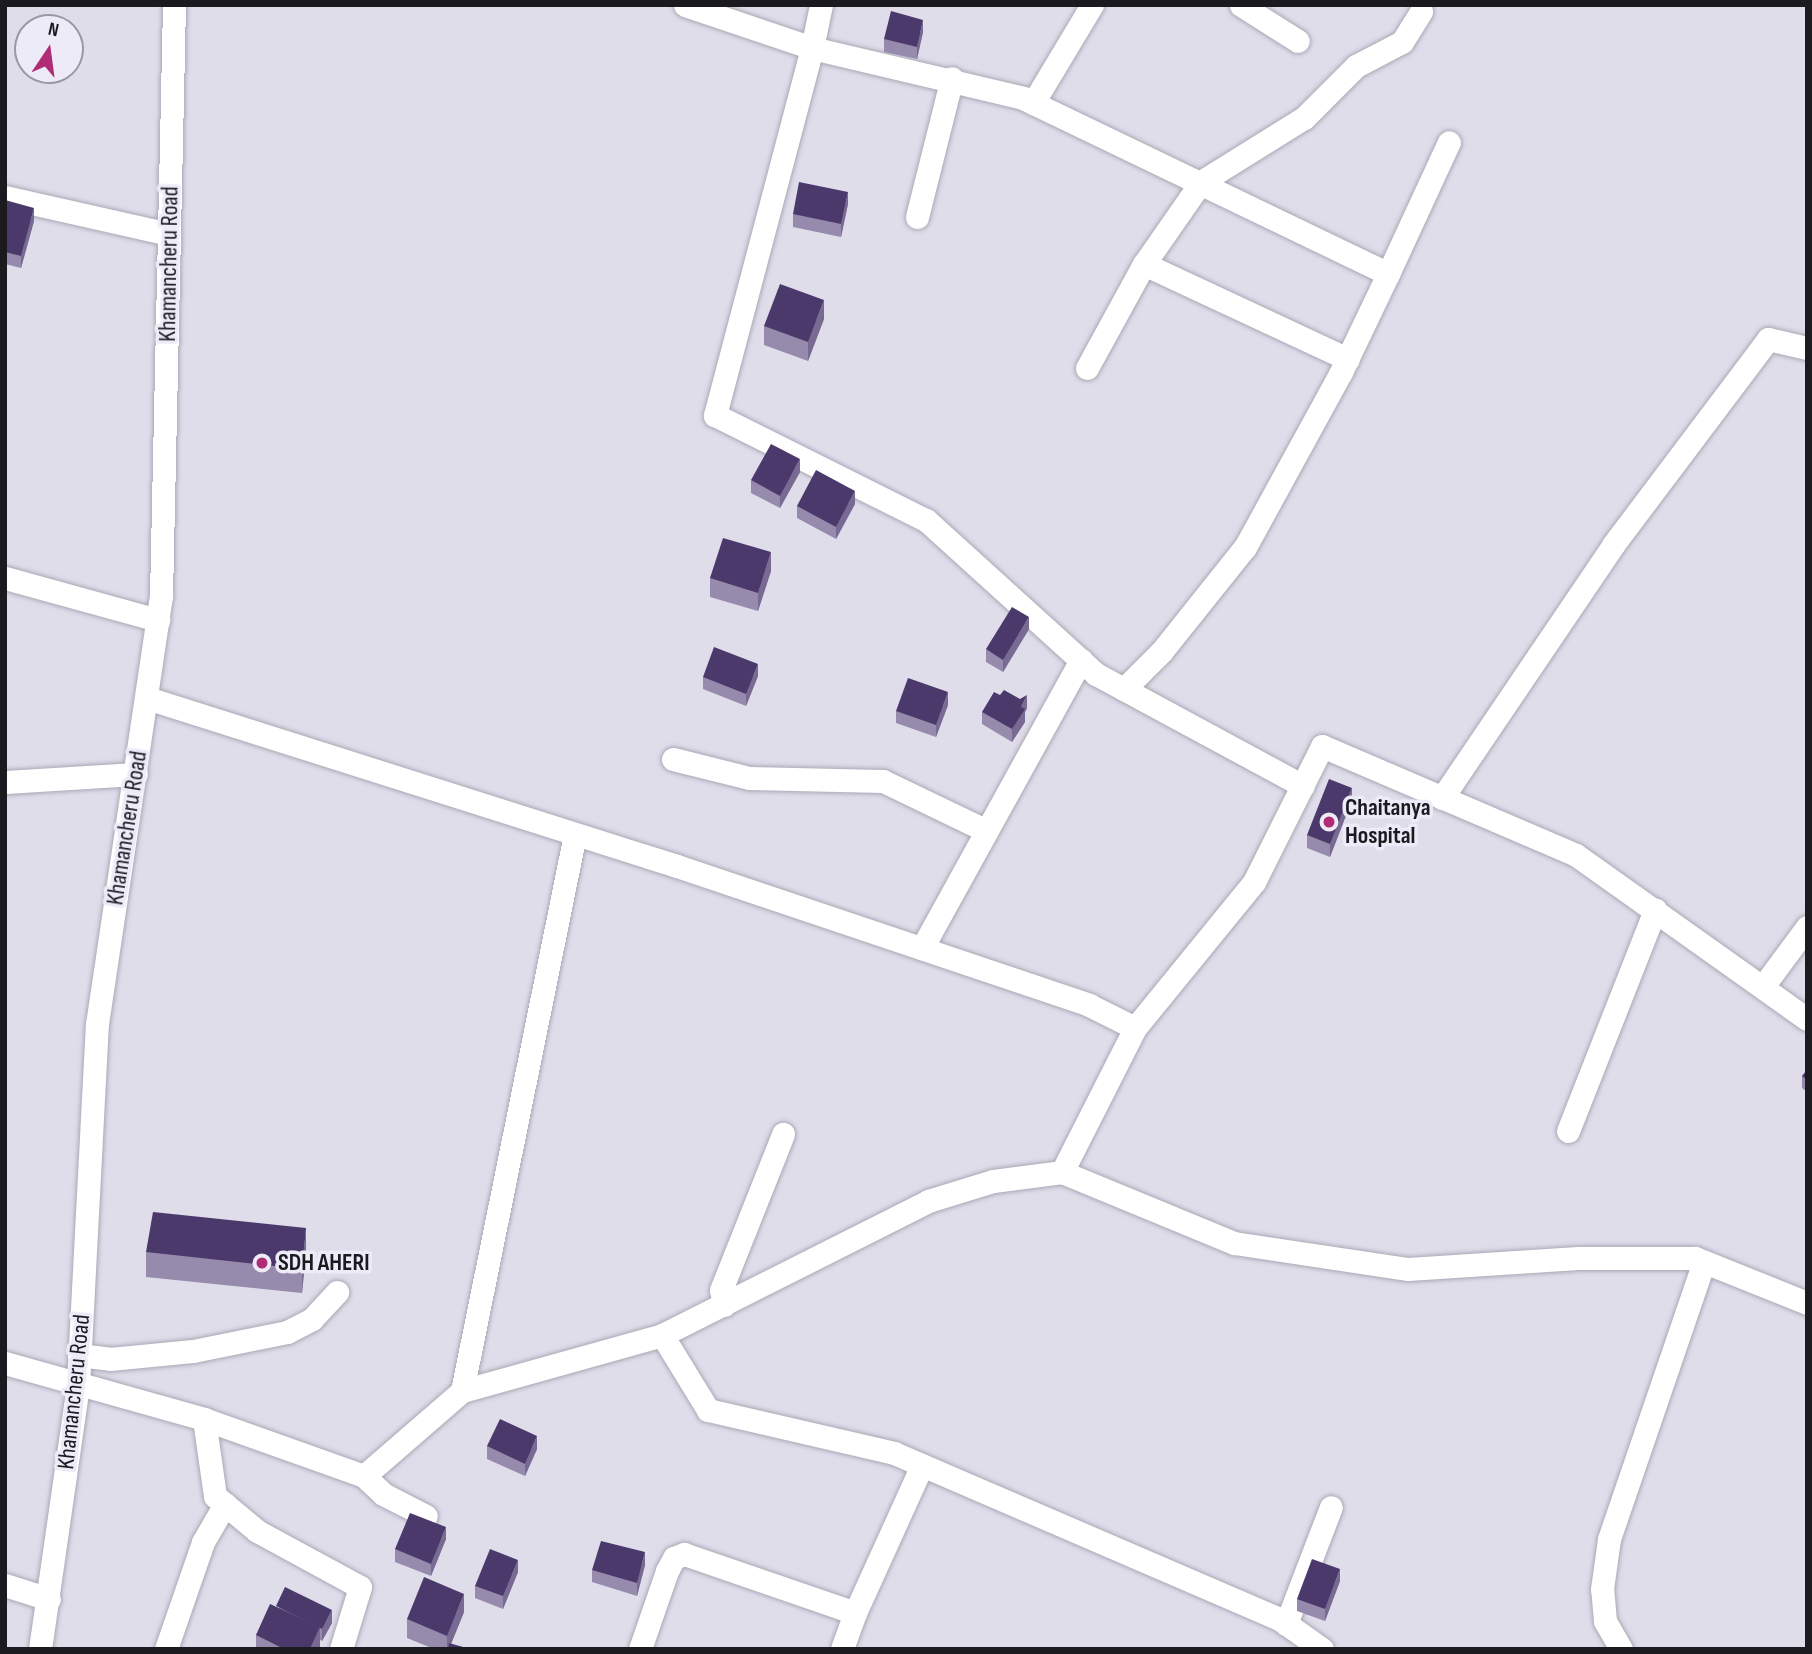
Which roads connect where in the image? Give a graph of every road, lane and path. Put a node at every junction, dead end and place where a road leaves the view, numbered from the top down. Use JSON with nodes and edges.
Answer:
{"nodes":[{"id":1,"x":174,"y":5,"type":"edge"},
{"id":2,"x":685,"y":5,"type":"edge"},
{"id":3,"x":821,"y":5,"type":"edge"},
{"id":4,"x":1092,"y":5,"type":"edge"},
{"id":5,"x":1241,"y":5,"type":"edge"},
{"id":6,"x":1421,"y":11,"type":"dead end"},
{"id":7,"x":1298,"y":41,"type":"dead end"},
{"id":8,"x":812,"y":48,"type":"junction"},
{"id":9,"x":951,"y":78,"type":"junction"},
{"id":10,"x":1033,"y":103,"type":"junction"},
{"id":11,"x":1448,"y":142,"type":"dead end"},
{"id":12,"x":1201,"y":182,"type":"junction"},
{"id":13,"x":5,"y":197,"type":"edge"},
{"id":14,"x":917,"y":217,"type":"dead end"},
{"id":15,"x":169,"y":234,"type":"junction"},
{"id":16,"x":1144,"y":264,"type":"junction"},
{"id":17,"x":1388,"y":274,"type":"junction"},
{"id":18,"x":1807,"y":348,"type":"edge"},
{"id":19,"x":1348,"y":359,"type":"junction"},
{"id":20,"x":1087,"y":368,"type":"dead end"},
{"id":21,"x":5,"y":578,"type":"edge"},
{"id":22,"x":158,"y":620,"type":"junction"},
{"id":23,"x":1081,"y":660,"type":"junction"},
{"id":24,"x":1124,"y":689,"type":"junction"},
{"id":25,"x":146,"y":698,"type":"junction"},
{"id":26,"x":673,"y":759,"type":"dead end"},
{"id":27,"x":136,"y":775,"type":"junction"},
{"id":28,"x":5,"y":782,"type":"edge"},
{"id":29,"x":1303,"y":786,"type":"junction"},
{"id":30,"x":1443,"y":798,"type":"junction"},
{"id":31,"x":986,"y":831,"type":"junction"},
{"id":32,"x":575,"y":834,"type":"junction"},
{"id":33,"x":1655,"y":910,"type":"junction"},
{"id":34,"x":1807,"y":927,"type":"edge"},
{"id":35,"x":922,"y":948,"type":"junction"},
{"id":36,"x":1763,"y":985,"type":"junction"},
{"id":37,"x":1807,"y":1019,"type":"edge"},
{"id":38,"x":1135,"y":1028,"type":"junction"},
{"id":39,"x":1568,"y":1131,"type":"dead end"},
{"id":40,"x":783,"y":1134,"type":"dead end"},
{"id":41,"x":1062,"y":1172,"type":"junction"},
{"id":42,"x":1704,"y":1262,"type":"junction"},
{"id":43,"x":337,"y":1292,"type":"dead end"},
{"id":44,"x":1807,"y":1303,"type":"edge"},
{"id":45,"x":724,"y":1305,"type":"junction"},
{"id":46,"x":663,"y":1335,"type":"junction"},
{"id":47,"x":79,"y":1355,"type":"junction"},
{"id":48,"x":5,"y":1363,"type":"edge"},
{"id":49,"x":78,"y":1385,"type":"junction"},
{"id":50,"x":462,"y":1391,"type":"junction"},
{"id":51,"x":204,"y":1419,"type":"junction"},
{"id":52,"x":922,"y":1465,"type":"junction"},
{"id":53,"x":364,"y":1476,"type":"junction"},
{"id":54,"x":225,"y":1504,"type":"junction"},
{"id":55,"x":1331,"y":1507,"type":"dead end"},
{"id":56,"x":426,"y":1516,"type":"edge"},
{"id":57,"x":5,"y":1585,"type":"edge"},
{"id":58,"x":49,"y":1599,"type":"junction"},
{"id":59,"x":855,"y":1613,"type":"junction"},
{"id":60,"x":1286,"y":1624,"type":"junction"},
{"id":61,"x":40,"y":1649,"type":"edge"},
{"id":62,"x":166,"y":1649,"type":"edge"},
{"id":63,"x":341,"y":1649,"type":"edge"},
{"id":64,"x":640,"y":1649,"type":"edge"},
{"id":65,"x":842,"y":1649,"type":"edge"},
{"id":66,"x":1322,"y":1649,"type":"edge"},
{"id":67,"x":1621,"y":1649,"type":"edge"}],
"edges":[{"from":1,"to":15,"type":"street","name":"Khamancheru Road"},
{"from":2,"to":8,"type":"street"},
{"from":3,"to":8,"type":"street"},
{"from":4,"to":10,"type":"street"},
{"from":5,"to":7,"type":"street"},
{"from":6,"to":12,"type":"street"},
{"from":8,"to":9,"type":"street"},
{"from":8,"to":23,"type":"street"},
{"from":9,"to":10,"type":"street"},
{"from":9,"to":14,"type":"street"},
{"from":10,"to":12,"type":"street"},
{"from":11,"to":17,"type":"street"},
{"from":12,"to":16,"type":"street"},
{"from":12,"to":17,"type":"street"},
{"from":13,"to":15,"type":"street"},
{"from":15,"to":22,"type":"street","name":"Khamancheru Road"},
{"from":16,"to":19,"type":"street"},
{"from":16,"to":20,"type":"street"},
{"from":17,"to":19,"type":"street"},
{"from":18,"to":30,"type":"street"},
{"from":19,"to":24,"type":"street"},
{"from":21,"to":22,"type":"street"},
{"from":22,"to":25,"type":"street","name":"Khamancheru Road"},
{"from":23,"to":24,"type":"street"},
{"from":23,"to":31,"type":"street"},
{"from":24,"to":29,"type":"street"},
{"from":25,"to":27,"type":"street","name":"Khamancheru Road"},
{"from":25,"to":32,"type":"street"},
{"from":26,"to":31,"type":"street"},
{"from":27,"to":28,"type":"street"},
{"from":27,"to":47,"type":"street","name":"Khamancheru Road"},
{"from":29,"to":30,"type":"street"},
{"from":29,"to":38,"type":"street"},
{"from":30,"to":33,"type":"street"},
{"from":31,"to":35,"type":"street"},
{"from":32,"to":35,"type":"street"},
{"from":32,"to":50,"type":"street"},
{"from":33,"to":36,"type":"street"},
{"from":33,"to":39,"type":"street"},
{"from":34,"to":36,"type":"street"},
{"from":35,"to":38,"type":"street"},
{"from":36,"to":37,"type":"street"},
{"from":38,"to":41,"type":"street"},
{"from":40,"to":45,"type":"street"},
{"from":41,"to":42,"type":"street"},
{"from":41,"to":45,"type":"street"},
{"from":42,"to":44,"type":"street"},
{"from":42,"to":67,"type":"street"},
{"from":43,"to":47,"type":"street"},
{"from":45,"to":46,"type":"street"},
{"from":46,"to":50,"type":"street"},
{"from":46,"to":52,"type":"street"},
{"from":47,"to":49,"type":"street","name":"Khamancheru Road"},
{"from":48,"to":49,"type":"street"},
{"from":49,"to":51,"type":"street"},
{"from":49,"to":58,"type":"street","name":"Khamancheru Road"},
{"from":50,"to":53,"type":"street"},
{"from":51,"to":53,"type":"street"},
{"from":51,"to":54,"type":"street"},
{"from":52,"to":59,"type":"street"},
{"from":52,"to":60,"type":"street"},
{"from":53,"to":56,"type":"street"},
{"from":54,"to":62,"type":"street"},
{"from":54,"to":63,"type":"street"},
{"from":55,"to":60,"type":"street"},
{"from":57,"to":58,"type":"street"},
{"from":58,"to":61,"type":"street","name":"Khamancheru Road"},
{"from":59,"to":64,"type":"street"},
{"from":59,"to":65,"type":"street"},
{"from":60,"to":66,"type":"street"}]}
